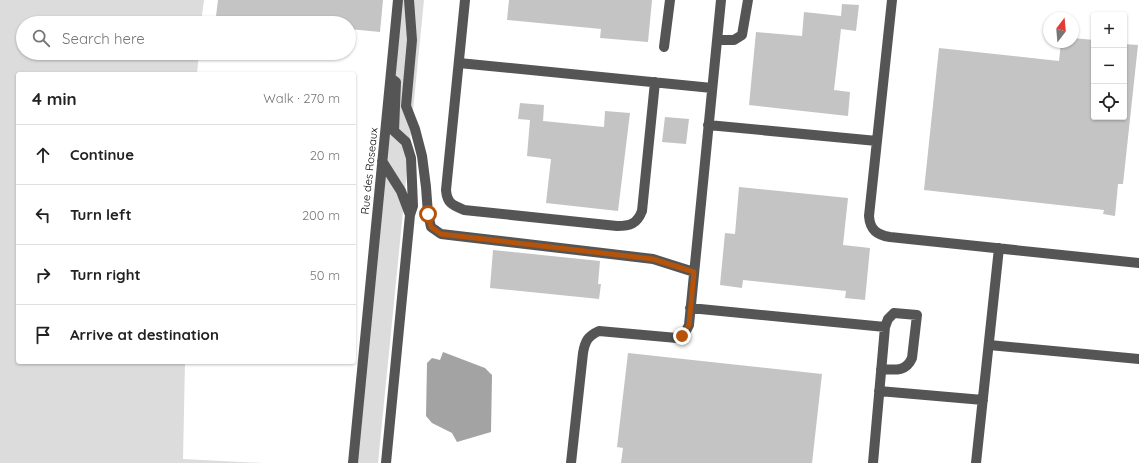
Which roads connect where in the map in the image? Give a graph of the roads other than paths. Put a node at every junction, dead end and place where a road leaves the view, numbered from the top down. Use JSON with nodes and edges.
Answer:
{"nodes":[{"id":1,"x":398,"y":0,"type":"edge"},
{"id":2,"x":409,"y":0,"type":"edge"},
{"id":3,"x":465,"y":0,"type":"edge"},
{"id":4,"x":670,"y":0,"type":"edge"},
{"id":5,"x":721,"y":0,"type":"edge"},
{"id":6,"x":748,"y":0,"type":"edge"},
{"id":7,"x":892,"y":0,"type":"edge"},
{"id":8,"x":717,"y":40,"type":"junction"},
{"id":9,"x":664,"y":47,"type":"dead end"},
{"id":10,"x":459,"y":63,"type":"junction"},
{"id":11,"x":391,"y":78,"type":"junction"},
{"id":12,"x":655,"y":82,"type":"junction"},
{"id":13,"x":712,"y":88,"type":"junction"},
{"id":14,"x":708,"y":125,"type":"junction"},
{"id":15,"x":877,"y":141,"type":"junction"},
{"id":16,"x":382,"y":161,"type":"junction"},
{"id":17,"x":410,"y":215,"type":"junction"},
{"id":18,"x":999,"y":248,"type":"junction"},
{"id":19,"x":1139,"y":263,"type":"edge"},
{"id":20,"x":694,"y":272,"type":"junction"},
{"id":21,"x":690,"y":308,"type":"junction"},
{"id":22,"x":885,"y":327,"type":"junction"},
{"id":23,"x":989,"y":345,"type":"junction"},
{"id":24,"x":1139,"y":359,"type":"edge"},
{"id":25,"x":881,"y":370,"type":"junction"},
{"id":26,"x":879,"y":391,"type":"junction"},
{"id":27,"x":983,"y":400,"type":"junction"},
{"id":28,"x":353,"y":463,"type":"edge"},
{"id":29,"x":386,"y":463,"type":"edge"},
{"id":30,"x":571,"y":463,"type":"edge"},
{"id":31,"x":873,"y":463,"type":"edge"},
{"id":32,"x":976,"y":463,"type":"edge"}],
"edges":[{"from":1,"to":11,"type":"street","name":"Rue des Roseaux"},
{"from":2,"to":20,"type":"street"},
{"from":3,"to":10,"type":"street"},
{"from":4,"to":9,"type":"street"},
{"from":5,"to":8,"type":"street"},
{"from":6,"to":8,"type":"street"},
{"from":7,"to":15,"type":"street"},
{"from":8,"to":13,"type":"street"},
{"from":10,"to":12,"type":"street"},
{"from":10,"to":12,"type":"street"},
{"from":11,"to":16,"type":"street","name":"Rue des Roseaux"},
{"from":11,"to":17,"type":"street"},
{"from":12,"to":13,"type":"street"},
{"from":13,"to":14,"type":"street"},
{"from":14,"to":15,"type":"street"},
{"from":14,"to":20,"type":"street"},
{"from":15,"to":18,"type":"street"},
{"from":16,"to":17,"type":"street"},
{"from":16,"to":28,"type":"street","name":"Rue des Roseaux"},
{"from":17,"to":29,"type":"street"},
{"from":18,"to":19,"type":"street"},
{"from":18,"to":23,"type":"street"},
{"from":20,"to":21,"type":"street"},
{"from":21,"to":22,"type":"street"},
{"from":21,"to":30,"type":"street"},
{"from":22,"to":25,"type":"street"},
{"from":22,"to":25,"type":"street"},
{"from":23,"to":24,"type":"street"},
{"from":23,"to":27,"type":"street"},
{"from":25,"to":26,"type":"street"},
{"from":26,"to":27,"type":"street"},
{"from":26,"to":31,"type":"street"},
{"from":27,"to":32,"type":"street"}]}
